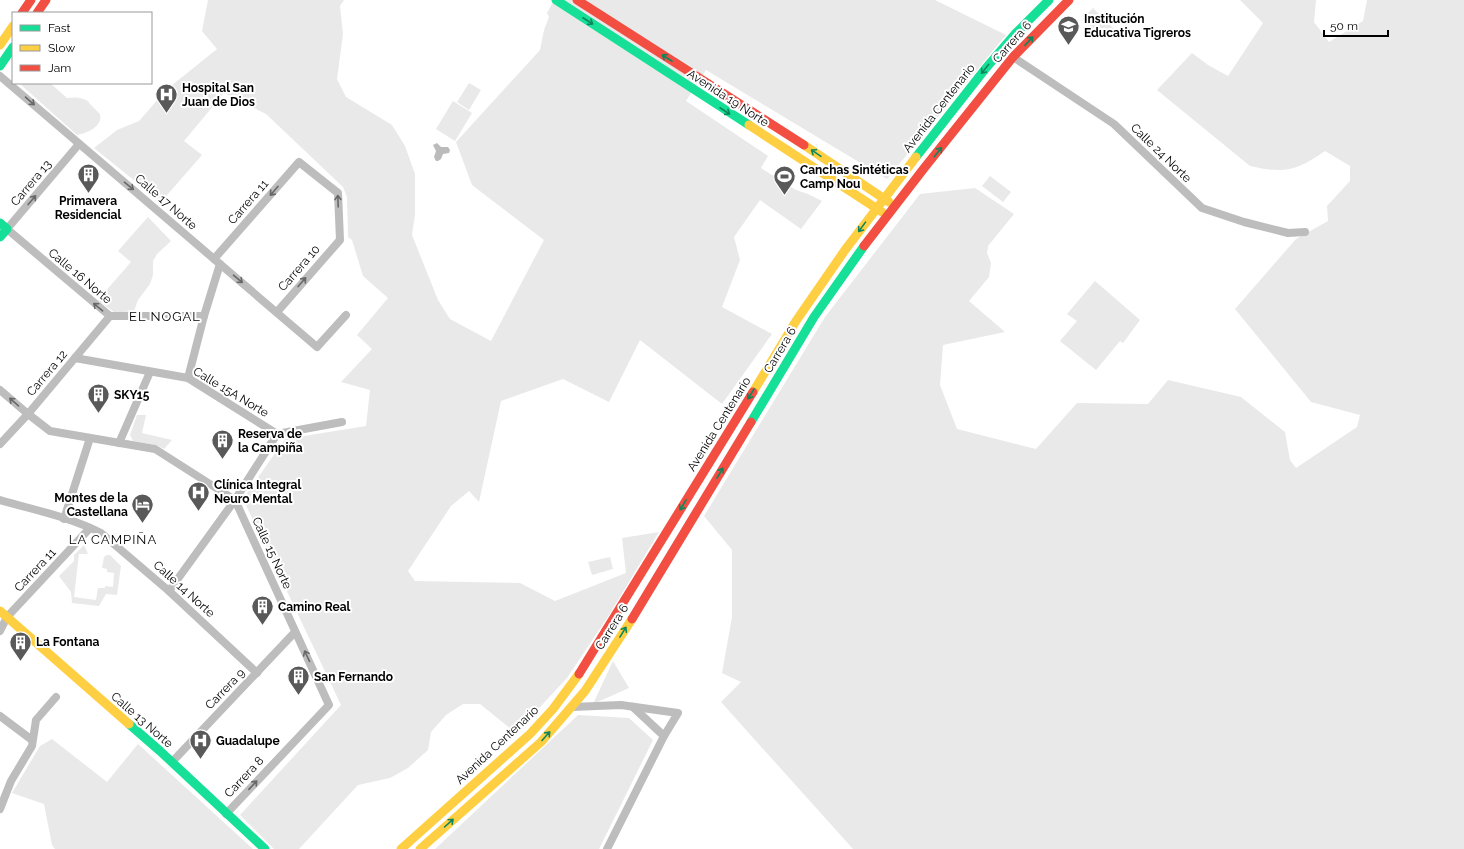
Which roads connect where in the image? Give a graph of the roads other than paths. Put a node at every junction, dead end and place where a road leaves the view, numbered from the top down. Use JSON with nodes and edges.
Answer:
{"nodes":[{"id":1,"x":31,"y":0,"type":"edge"},
{"id":2,"x":46,"y":0,"type":"edge"},
{"id":3,"x":556,"y":0,"type":"edge"},
{"id":4,"x":577,"y":0,"type":"edge"},
{"id":5,"x":1049,"y":0,"type":"edge"},
{"id":6,"x":1069,"y":0,"type":"edge"},
{"id":7,"x":23,"y":12,"type":"edge"},
{"id":8,"x":37,"y":12,"type":"edge"},
{"id":9,"x":12,"y":27,"type":"edge"},
{"id":10,"x":1,"y":41,"type":"edge"},
{"id":11,"x":12,"y":48,"type":"edge"},
{"id":12,"x":1013,"y":57,"type":"junction"},
{"id":13,"x":0,"y":66,"type":"edge"},
{"id":14,"x":0,"y":76,"type":"edge"},
{"id":15,"x":79,"y":144,"type":"junction"},
{"id":16,"x":299,"y":162,"type":"joint"},
{"id":17,"x":884,"y":198,"type":"junction"},
{"id":18,"x":895,"y":206,"type":"junction"},
{"id":19,"x":876,"y":208,"type":"junction"},
{"id":20,"x":887,"y":216,"type":"junction"},
{"id":21,"x":4,"y":226,"type":"edge"},
{"id":22,"x":1305,"y":232,"type":"dead end"},
{"id":23,"x":0,"y":237,"type":"edge"},
{"id":24,"x":217,"y":261,"type":"junction"},
{"id":25,"x":276,"y":312,"type":"junction"},
{"id":26,"x":346,"y":315,"type":"dead end"},
{"id":27,"x":110,"y":316,"type":"junction"},
{"id":28,"x":204,"y":316,"type":"junction"},
{"id":29,"x":75,"y":358,"type":"junction"},
{"id":30,"x":150,"y":372,"type":"junction"},
{"id":31,"x":188,"y":378,"type":"junction"},
{"id":32,"x":0,"y":390,"type":"edge"},
{"id":33,"x":28,"y":414,"type":"junction"},
{"id":34,"x":342,"y":422,"type":"dead end"},
{"id":35,"x":277,"y":434,"type":"junction"},
{"id":36,"x":90,"y":438,"type":"junction"},
{"id":37,"x":119,"y":443,"type":"junction"},
{"id":38,"x":0,"y":444,"type":"edge"},
{"id":39,"x":0,"y":500,"type":"edge"},
{"id":40,"x":235,"y":500,"type":"junction"},
{"id":41,"x":64,"y":519,"type":"junction"},
{"id":42,"x":90,"y":528,"type":"junction"},
{"id":43,"x":169,"y":591,"type":"junction"},
{"id":44,"x":4,"y":614,"type":"edge"},
{"id":45,"x":0,"y":631,"type":"edge"},
{"id":46,"x":296,"y":632,"type":"junction"},
{"id":47,"x":257,"y":673,"type":"junction"},
{"id":48,"x":56,"y":697,"type":"dead end"},
{"id":49,"x":329,"y":704,"type":"joint"},
{"id":50,"x":572,"y":707,"type":"junction"},
{"id":51,"x":633,"y":707,"type":"junction"},
{"id":52,"x":0,"y":716,"type":"edge"},
{"id":53,"x":664,"y":736,"type":"junction"},
{"id":54,"x":32,"y":740,"type":"junction"},
{"id":55,"x":172,"y":762,"type":"junction"},
{"id":56,"x":0,"y":809,"type":"edge"},
{"id":57,"x":226,"y":814,"type":"junction"},
{"id":58,"x":265,"y":849,"type":"edge"},
{"id":59,"x":401,"y":849,"type":"edge"},
{"id":60,"x":420,"y":849,"type":"edge"},
{"id":61,"x":608,"y":849,"type":"edge"}],
"edges":[{"from":1,"to":7,"type":"main road"},
{"from":2,"to":8,"type":"main road"},
{"from":3,"to":19,"type":"main road","name":"Avenida 19 Norte","one_way":true},
{"from":17,"to":4,"type":"main road","name":"Avenida 19 Norte","one_way":true},
{"from":5,"to":17,"type":"main road","name":"Avenida Centenario","one_way":true},
{"from":12,"to":6,"type":"main road","name":"Carrera 6","one_way":true},
{"from":9,"to":10,"type":"main road"},
{"from":11,"to":13,"type":"main road"},
{"from":18,"to":12,"type":"main road","name":"Carrera 6","one_way":true},
{"from":12,"to":22,"type":"street","name":"Calle 24 Norte"},
{"from":14,"to":15,"type":"street","name":"Calle 17 Norte","one_way":true},
{"from":21,"to":15,"type":"street","name":"Carrera 13","one_way":true},
{"from":15,"to":24,"type":"street","name":"Calle 17 Norte","one_way":true},
{"from":16,"to":24,"type":"street","name":"Carrera 11","one_way":true},
{"from":25,"to":16,"type":"street","name":"Carrera 10","one_way":true},
{"from":17,"to":18,"type":"main road","name":"Avenida 19 Norte"},
{"from":17,"to":19,"type":"main road","name":"Avenida Centenario"},
{"from":18,"to":20,"type":"main road","name":"Carrera 6"},
{"from":19,"to":20,"type":"main road","name":"Avenida 19 Norte"},
{"from":19,"to":59,"type":"main road","name":"Avenida Centenario","one_way":true},
{"from":50,"to":20,"type":"main road","name":"Carrera 6","one_way":true},
{"from":21,"to":23,"type":"main road","name":"Carrera 13"},
{"from":27,"to":21,"type":"street","name":"Calle 16 Norte","one_way":true},
{"from":24,"to":25,"type":"street","name":"Calle 17 Norte","one_way":true},
{"from":24,"to":28,"type":"street","name":"Carrera 11"},
{"from":25,"to":26,"type":"street","name":"Calle 17 Norte"},
{"from":27,"to":28,"type":"street","name":"Calle 16 Norte"},
{"from":27,"to":29,"type":"street","name":"Carrera 12"},
{"from":28,"to":31,"type":"street","name":"Carrera 11"},
{"from":29,"to":30,"type":"street","name":"Calle 15A Norte"},
{"from":29,"to":33,"type":"street","name":"Carrera 12"},
{"from":30,"to":31,"type":"street","name":"Calle 15A Norte"},
{"from":30,"to":37,"type":"street"},
{"from":31,"to":35,"type":"street","name":"Calle 15A Norte"},
{"from":33,"to":32,"type":"street","one_way":true},
{"from":33,"to":36,"type":"street"},
{"from":33,"to":38,"type":"street","name":"Carrera 12"},
{"from":34,"to":35,"type":"street"},
{"from":35,"to":40,"type":"street"},
{"from":36,"to":37,"type":"street"},
{"from":36,"to":41,"type":"street"},
{"from":37,"to":40,"type":"street"},
{"from":39,"to":41,"type":"street","name":"Calle 14 Norte"},
{"from":40,"to":43,"type":"street"},
{"from":40,"to":46,"type":"street","name":"Calle 15 Norte"},
{"from":41,"to":42,"type":"street","name":"Calle 14 Norte"},
{"from":42,"to":43,"type":"street","name":"Calle 14 Norte"},
{"from":42,"to":44,"type":"street","name":"Carrera 11"},
{"from":43,"to":47,"type":"street","name":"Calle 14 Norte"},
{"from":44,"to":45,"type":"street","name":"Carrera 11"},
{"from":44,"to":55,"type":"main road","name":"Calle 13 Norte"},
{"from":46,"to":47,"type":"street","name":"Carrera 9"},
{"from":49,"to":46,"type":"street","name":"Calle 15 Norte","one_way":true},
{"from":47,"to":55,"type":"street","name":"Carrera 9"},
{"from":48,"to":54,"type":"street"},
{"from":57,"to":49,"type":"street","name":"Carrera 8","one_way":true},
{"from":50,"to":51,"type":"street"},
{"from":60,"to":50,"type":"main road","name":"Carrera 6","one_way":true},
{"from":51,"to":53,"type":"street"},
{"from":51,"to":53,"type":"street"},
{"from":52,"to":54,"type":"street"},
{"from":53,"to":61,"type":"street"},
{"from":54,"to":56,"type":"street"},
{"from":55,"to":57,"type":"main road","name":"Calle 13 Norte"},
{"from":57,"to":58,"type":"main road","name":"Calle 13 Norte"}]}
